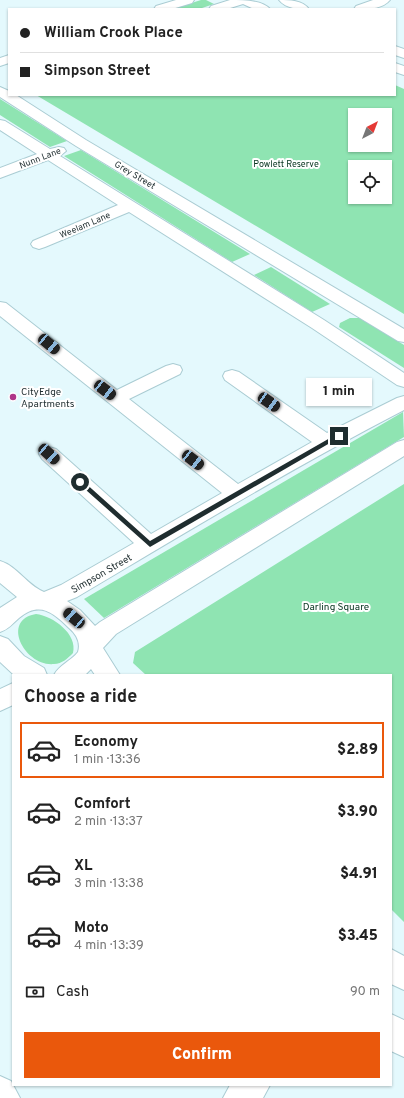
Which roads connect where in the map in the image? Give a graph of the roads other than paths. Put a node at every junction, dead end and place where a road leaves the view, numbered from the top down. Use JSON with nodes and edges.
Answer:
{"nodes":[{"id":1,"x":188,"y":0,"type":"edge"},
{"id":2,"x":243,"y":0,"type":"edge"},
{"id":3,"x":285,"y":0,"type":"edge"},
{"id":4,"x":384,"y":0,"type":"edge"},
{"id":5,"x":163,"y":8,"type":"edge"},
{"id":6,"x":217,"y":8,"type":"edge"},
{"id":7,"x":262,"y":8,"type":"edge"},
{"id":8,"x":301,"y":8,"type":"edge"},
{"id":9,"x":363,"y":8,"type":"edge"},
{"id":10,"x":17,"y":96,"type":"edge"},
{"id":11,"x":0,"y":124,"type":"edge"},
{"id":12,"x":81,"y":143,"type":"junction"},
{"id":13,"x":49,"y":155,"type":"junction"},
{"id":14,"x":0,"y":173,"type":"edge"},
{"id":15,"x":130,"y":206,"type":"junction"},
{"id":16,"x":39,"y":244,"type":"dead end"},
{"id":17,"x":271,"y":256,"type":"junction"},
{"id":18,"x":237,"y":273,"type":"junction"},
{"id":19,"x":353,"y":305,"type":"junction"},
{"id":20,"x":0,"y":307,"type":"edge"},
{"id":21,"x":318,"y":324,"type":"junction"},
{"id":22,"x":404,"y":337,"type":"edge"},
{"id":23,"x":173,"y":370,"type":"dead end"},
{"id":24,"x":232,"y":376,"type":"dead end"},
{"id":25,"x":404,"y":381,"type":"edge"},
{"id":26,"x":116,"y":398,"type":"junction"},
{"id":27,"x":404,"y":402,"type":"edge"},
{"id":28,"x":326,"y":442,"type":"junction"},
{"id":29,"x":404,"y":447,"type":"edge"},
{"id":30,"x":49,"y":454,"type":"dead end"},
{"id":31,"x":237,"y":494,"type":"junction"},
{"id":32,"x":150,"y":545,"type":"junction"},
{"id":33,"x":0,"y":569,"type":"edge"},
{"id":34,"x":41,"y":600,"type":"junction"},
{"id":35,"x":0,"y":623,"type":"edge"},
{"id":36,"x":0,"y":645,"type":"edge"},
{"id":37,"x":91,"y":647,"type":"junction"},
{"id":38,"x":33,"y":674,"type":"edge"},
{"id":39,"x":67,"y":674,"type":"edge"},
{"id":40,"x":107,"y":674,"type":"edge"},
{"id":41,"x":12,"y":694,"type":"edge"},
{"id":42,"x":0,"y":700,"type":"edge"},
{"id":43,"x":392,"y":964,"type":"edge"},
{"id":44,"x":404,"y":976,"type":"edge"},
{"id":45,"x":253,"y":1086,"type":"edge"},
{"id":46,"x":0,"y":1092,"type":"edge"},
{"id":47,"x":4,"y":1098,"type":"edge"},
{"id":48,"x":239,"y":1098,"type":"edge"}],
"edges":[{"from":1,"to":5,"type":"street"},
{"from":2,"to":6,"type":"street"},
{"from":2,"to":7,"type":"street"},
{"from":3,"to":8,"type":"street"},
{"from":4,"to":9,"type":"street"},
{"from":10,"to":12,"type":"street","name":"Grey Street"},
{"from":11,"to":13,"type":"street"},
{"from":12,"to":13,"type":"street","name":"Nunn Lane"},
{"from":12,"to":17,"type":"street","name":"Grey Street"},
{"from":13,"to":14,"type":"street","name":"Nunn Lane"},
{"from":13,"to":15,"type":"street"},
{"from":15,"to":16,"type":"street","name":"Weelam Lane"},
{"from":15,"to":18,"type":"street"},
{"from":17,"to":18,"type":"street"},
{"from":17,"to":19,"type":"street","name":"Grey Street"},
{"from":18,"to":21,"type":"street"},
{"from":19,"to":21,"type":"street"},
{"from":19,"to":22,"type":"street","name":"Grey Street"},
{"from":20,"to":26,"type":"street"},
{"from":21,"to":25,"type":"street"},
{"from":23,"to":26,"type":"street"},
{"from":24,"to":28,"type":"street"},
{"from":26,"to":31,"type":"street"},
{"from":27,"to":28,"type":"street","name":"Simpson Street"},
{"from":28,"to":31,"type":"street","name":"Simpson Street"},
{"from":29,"to":37,"type":"street"},
{"from":30,"to":32,"type":"street"},
{"from":31,"to":32,"type":"street","name":"Simpson Street"},
{"from":32,"to":34,"type":"street","name":"Simpson Street"},
{"from":33,"to":34,"type":"street"},
{"from":34,"to":35,"type":"street","name":"Simpson Street"},
{"from":34,"to":37,"type":"street"},
{"from":36,"to":38,"type":"street"},
{"from":37,"to":39,"type":"street"},
{"from":37,"to":40,"type":"street"},
{"from":41,"to":42,"type":"street"},
{"from":43,"to":44,"type":"street"},
{"from":45,"to":48,"type":"street"},
{"from":46,"to":47,"type":"street"}]}
